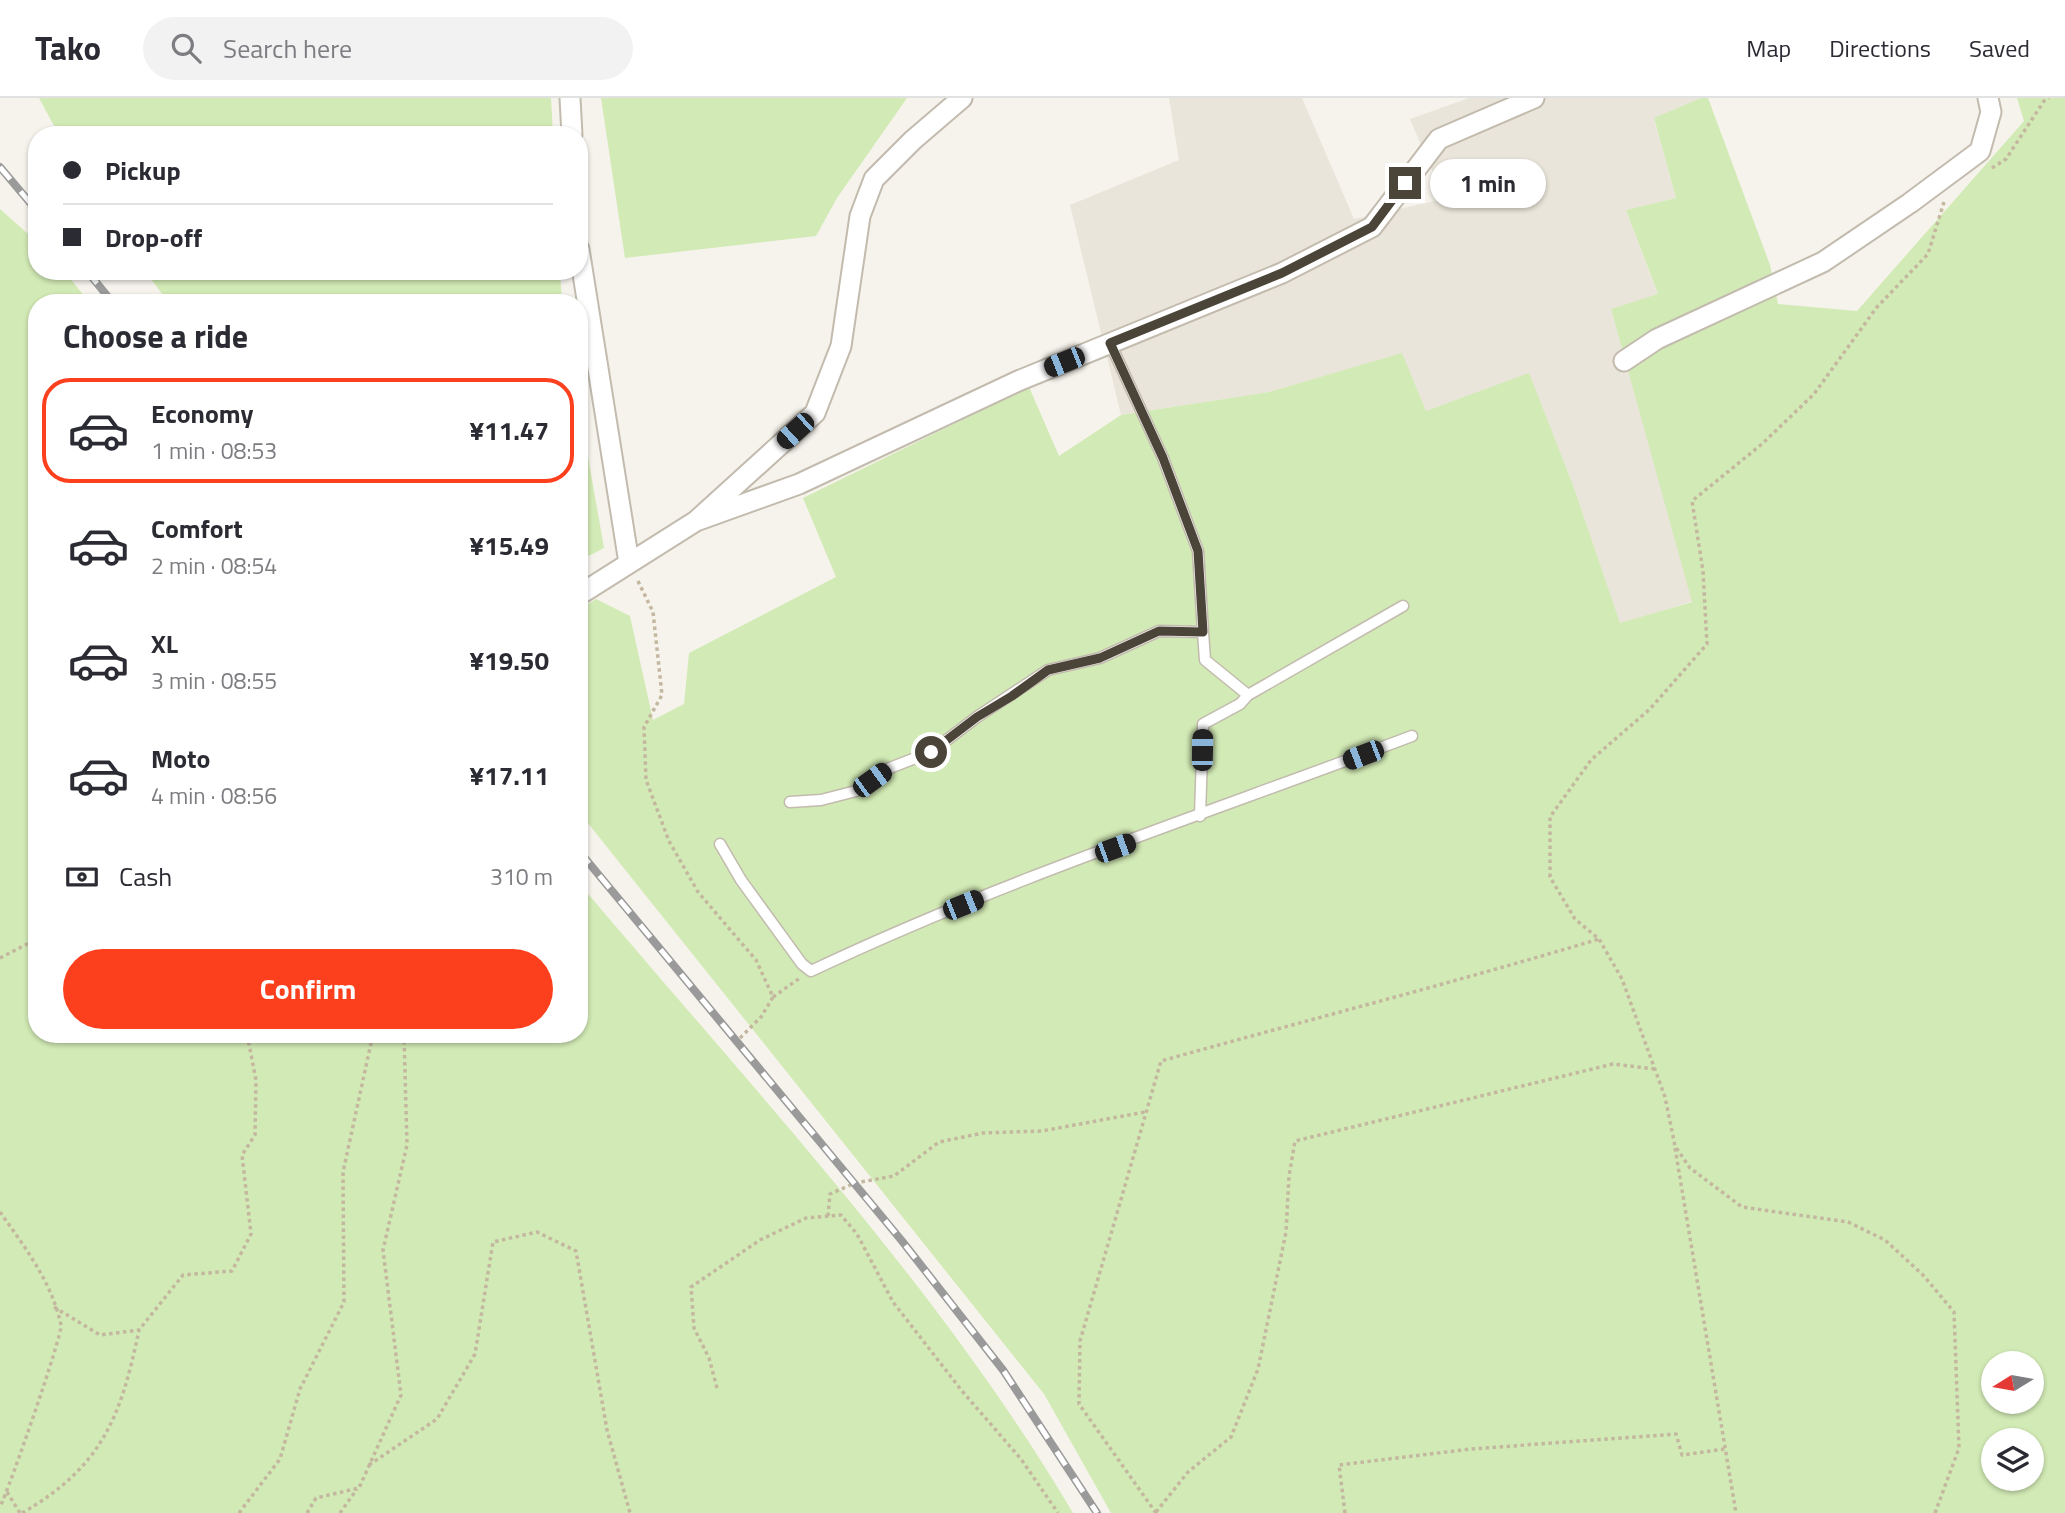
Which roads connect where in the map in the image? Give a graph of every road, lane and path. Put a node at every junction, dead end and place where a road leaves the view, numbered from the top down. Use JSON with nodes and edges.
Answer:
{"nodes":[{"id":1,"x":570,"y":98,"type":"edge"},
{"id":2,"x":962,"y":98,"type":"edge"},
{"id":3,"x":1988,"y":98,"type":"edge"},
{"id":4,"x":2049,"y":98,"type":"edge"},
{"id":5,"x":1525,"y":100,"type":"edge"},
{"id":6,"x":572,"y":126,"type":"edge"},
{"id":7,"x":1986,"y":172,"type":"dead end"},
{"id":8,"x":1945,"y":196,"type":"dead end"},
{"id":9,"x":588,"y":306,"type":"edge"},
{"id":10,"x":1110,"y":343,"type":"junction"},
{"id":11,"x":1624,"y":361,"type":"dead end"},
{"id":12,"x":696,"y":521,"type":"junction"},
{"id":13,"x":629,"y":563,"type":"junction"},
{"id":14,"x":588,"y":589,"type":"edge"},
{"id":15,"x":1404,"y":606,"type":"dead end"},
{"id":16,"x":1203,"y":632,"type":"junction"},
{"id":17,"x":1248,"y":695,"type":"junction"},
{"id":18,"x":1412,"y":736,"type":"dead end"},
{"id":19,"x":790,"y":802,"type":"dead end"},
{"id":20,"x":1200,"y":816,"type":"junction"},
{"id":21,"x":720,"y":844,"type":"dead end"},
{"id":22,"x":1599,"y":939,"type":"junction"},
{"id":23,"x":28,"y":944,"type":"edge"},
{"id":24,"x":0,"y":958,"type":"edge"},
{"id":25,"x":811,"y":971,"type":"junction"},
{"id":26,"x":774,"y":997,"type":"junction"},
{"id":27,"x":737,"y":1041,"type":"dead end"},
{"id":28,"x":249,"y":1043,"type":"edge"},
{"id":29,"x":371,"y":1043,"type":"edge"},
{"id":30,"x":404,"y":1043,"type":"edge"},
{"id":31,"x":1655,"y":1069,"type":"junction"},
{"id":32,"x":1146,"y":1112,"type":"junction"},
{"id":33,"x":1675,"y":1146,"type":"junction"},
{"id":34,"x":0,"y":1212,"type":"edge"},
{"id":35,"x":828,"y":1217,"type":"junction"},
{"id":36,"x":54,"y":1307,"type":"junction"},
{"id":37,"x":139,"y":1330,"type":"junction"},
{"id":38,"x":717,"y":1388,"type":"dead end"},
{"id":39,"x":1725,"y":1449,"type":"junction"},
{"id":40,"x":369,"y":1465,"type":"junction"},
{"id":41,"x":359,"y":1488,"type":"junction"},
{"id":42,"x":7,"y":1492,"type":"junction"},
{"id":43,"x":0,"y":1507,"type":"edge"},
{"id":44,"x":21,"y":1513,"type":"edge"},
{"id":45,"x":239,"y":1513,"type":"edge"},
{"id":46,"x":307,"y":1513,"type":"edge"},
{"id":47,"x":340,"y":1513,"type":"edge"},
{"id":48,"x":630,"y":1513,"type":"edge"},
{"id":49,"x":1058,"y":1513,"type":"edge"},
{"id":50,"x":1156,"y":1513,"type":"edge"},
{"id":51,"x":1345,"y":1513,"type":"edge"},
{"id":52,"x":1736,"y":1513,"type":"edge"},
{"id":53,"x":1935,"y":1513,"type":"edge"}],
"edges":[{"from":1,"to":6,"type":"street"},
{"from":2,"to":12,"type":"street"},
{"from":3,"to":11,"type":"street"},
{"from":4,"to":7,"type":"path"},
{"from":5,"to":10,"type":"street"},
{"from":8,"to":22,"type":"path"},
{"from":9,"to":13,"type":"street"},
{"from":10,"to":12,"type":"street"},
{"from":10,"to":16,"type":"lane"},
{"from":12,"to":13,"type":"street"},
{"from":13,"to":14,"type":"street"},
{"from":13,"to":26,"type":"path"},
{"from":15,"to":17,"type":"lane"},
{"from":16,"to":17,"type":"lane"},
{"from":16,"to":19,"type":"lane"},
{"from":17,"to":20,"type":"lane"},
{"from":18,"to":20,"type":"lane"},
{"from":20,"to":25,"type":"lane"},
{"from":21,"to":25,"type":"lane"},
{"from":22,"to":31,"type":"path"},
{"from":22,"to":32,"type":"path"},
{"from":23,"to":24,"type":"path"},
{"from":25,"to":26,"type":"path"},
{"from":26,"to":27,"type":"path"},
{"from":28,"to":37,"type":"path"},
{"from":29,"to":45,"type":"path"},
{"from":30,"to":40,"type":"path"},
{"from":31,"to":33,"type":"path"},
{"from":31,"to":50,"type":"path"},
{"from":32,"to":35,"type":"path"},
{"from":32,"to":50,"type":"path"},
{"from":33,"to":39,"type":"path"},
{"from":33,"to":53,"type":"path"},
{"from":34,"to":36,"type":"path"},
{"from":35,"to":38,"type":"path"},
{"from":35,"to":49,"type":"path"},
{"from":36,"to":37,"type":"path"},
{"from":36,"to":42,"type":"path"},
{"from":37,"to":44,"type":"path"},
{"from":39,"to":51,"type":"path"},
{"from":39,"to":52,"type":"path"},
{"from":40,"to":41,"type":"path"},
{"from":40,"to":48,"type":"path"},
{"from":41,"to":46,"type":"path"},
{"from":41,"to":47,"type":"path"},
{"from":42,"to":43,"type":"path"},
{"from":42,"to":44,"type":"path"}]}
